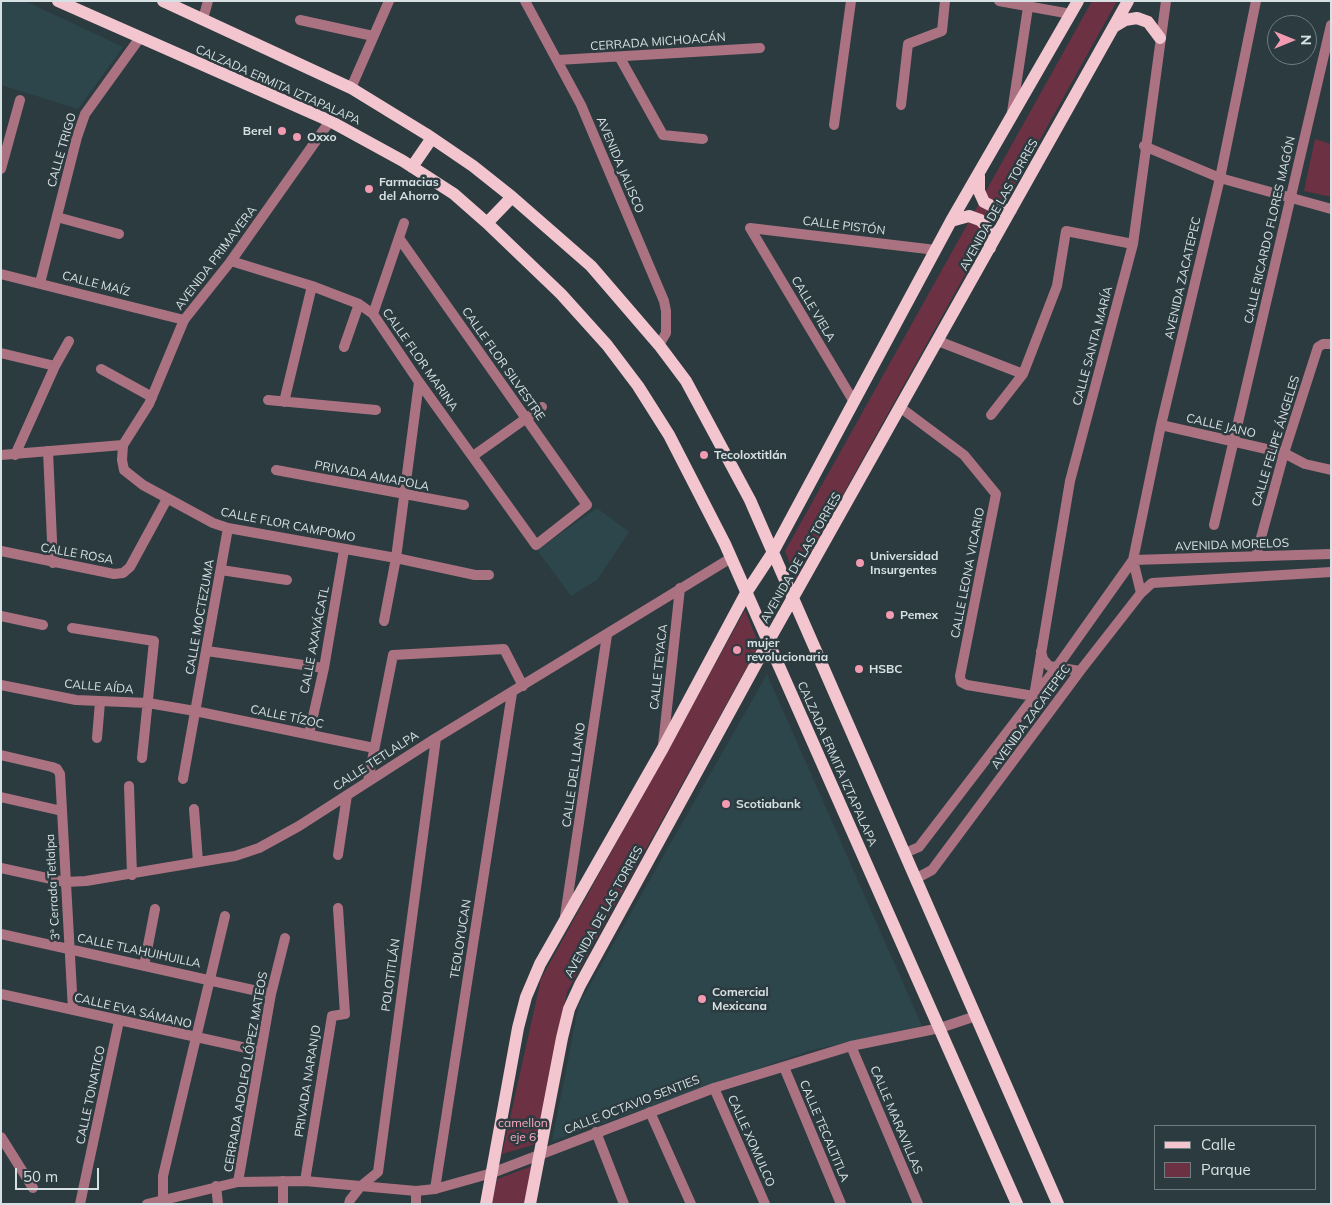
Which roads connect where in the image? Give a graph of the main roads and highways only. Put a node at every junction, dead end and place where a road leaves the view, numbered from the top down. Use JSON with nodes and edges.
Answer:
{"nodes":[{"id":1,"x":58,"y":1,"type":"edge"},
{"id":2,"x":163,"y":1,"type":"edge"},
{"id":3,"x":1078,"y":1,"type":"edge"},
{"id":4,"x":1128,"y":1,"type":"edge"},
{"id":5,"x":1115,"y":26,"type":"junction"},
{"id":6,"x":1160,"y":38,"type":"road end"},
{"id":7,"x":432,"y":138,"type":"junction"},
{"id":8,"x":412,"y":167,"type":"junction"},
{"id":9,"x":980,"y":173,"type":"junction"},
{"id":10,"x":512,"y":197,"type":"junction"},
{"id":11,"x":1011,"y":210,"type":"junction"},
{"id":12,"x":951,"y":221,"type":"junction"},
{"id":13,"x":487,"y":224,"type":"junction"},
{"id":14,"x":990,"y":248,"type":"junction"},
{"id":15,"x":773,"y":552,"type":"junction"},
{"id":16,"x":746,"y":593,"type":"junction"},
{"id":17,"x":793,"y":600,"type":"junction"},
{"id":18,"x":768,"y":642,"type":"junction"},
{"id":19,"x":486,"y":1204,"type":"edge"},
{"id":20,"x":530,"y":1204,"type":"edge"},
{"id":21,"x":1017,"y":1204,"type":"edge"},
{"id":22,"x":1058,"y":1204,"type":"edge"}],
"edges":[{"from":1,"to":8,"type":"main road","name":"CALZADA ERMITA IZTAPALAPA"},
{"from":2,"to":7,"type":"main road","name":"CALZADA ERMITA IZTAPALAPA"},
{"from":3,"to":9,"type":"main road"},
{"from":4,"to":5,"type":"main road","name":"AVENIDA DE LAS TORRES"},
{"from":5,"to":6,"type":"main road"},
{"from":5,"to":11,"type":"main road","name":"AVENIDA DE LAS TORRES"},
{"from":7,"to":8,"type":"main road"},
{"from":7,"to":10,"type":"main road","name":"CALZADA ERMITA IZTAPALAPA"},
{"from":8,"to":13,"type":"main road","name":"CALZADA ERMITA IZTAPALAPA"},
{"from":9,"to":11,"type":"main road"},
{"from":9,"to":12,"type":"main road"},
{"from":10,"to":13,"type":"main road"},
{"from":10,"to":15,"type":"main road","name":"CALZADA ERMITA IZTAPALAPA"},
{"from":11,"to":14,"type":"main road","name":"AVENIDA DE LAS TORRES"},
{"from":12,"to":14,"type":"main road"},
{"from":12,"to":15,"type":"main road"},
{"from":13,"to":16,"type":"main road","name":"CALZADA ERMITA IZTAPALAPA"},
{"from":14,"to":17,"type":"main road","name":"AVENIDA DE LAS TORRES"},
{"from":15,"to":16,"type":"main road"},
{"from":15,"to":17,"type":"main road","name":"CALZADA ERMITA IZTAPALAPA"},
{"from":16,"to":18,"type":"main road","name":"CALZADA ERMITA IZTAPALAPA"},
{"from":16,"to":19,"type":"main road"},
{"from":17,"to":18,"type":"main road","name":"AVENIDA DE LAS TORRES"},
{"from":17,"to":22,"type":"main road","name":"CALZADA ERMITA IZTAPALAPA"},
{"from":18,"to":20,"type":"main road","name":"AVENIDA DE LAS TORRES"},
{"from":18,"to":21,"type":"main road","name":"CALZADA ERMITA IZTAPALAPA"}]}
